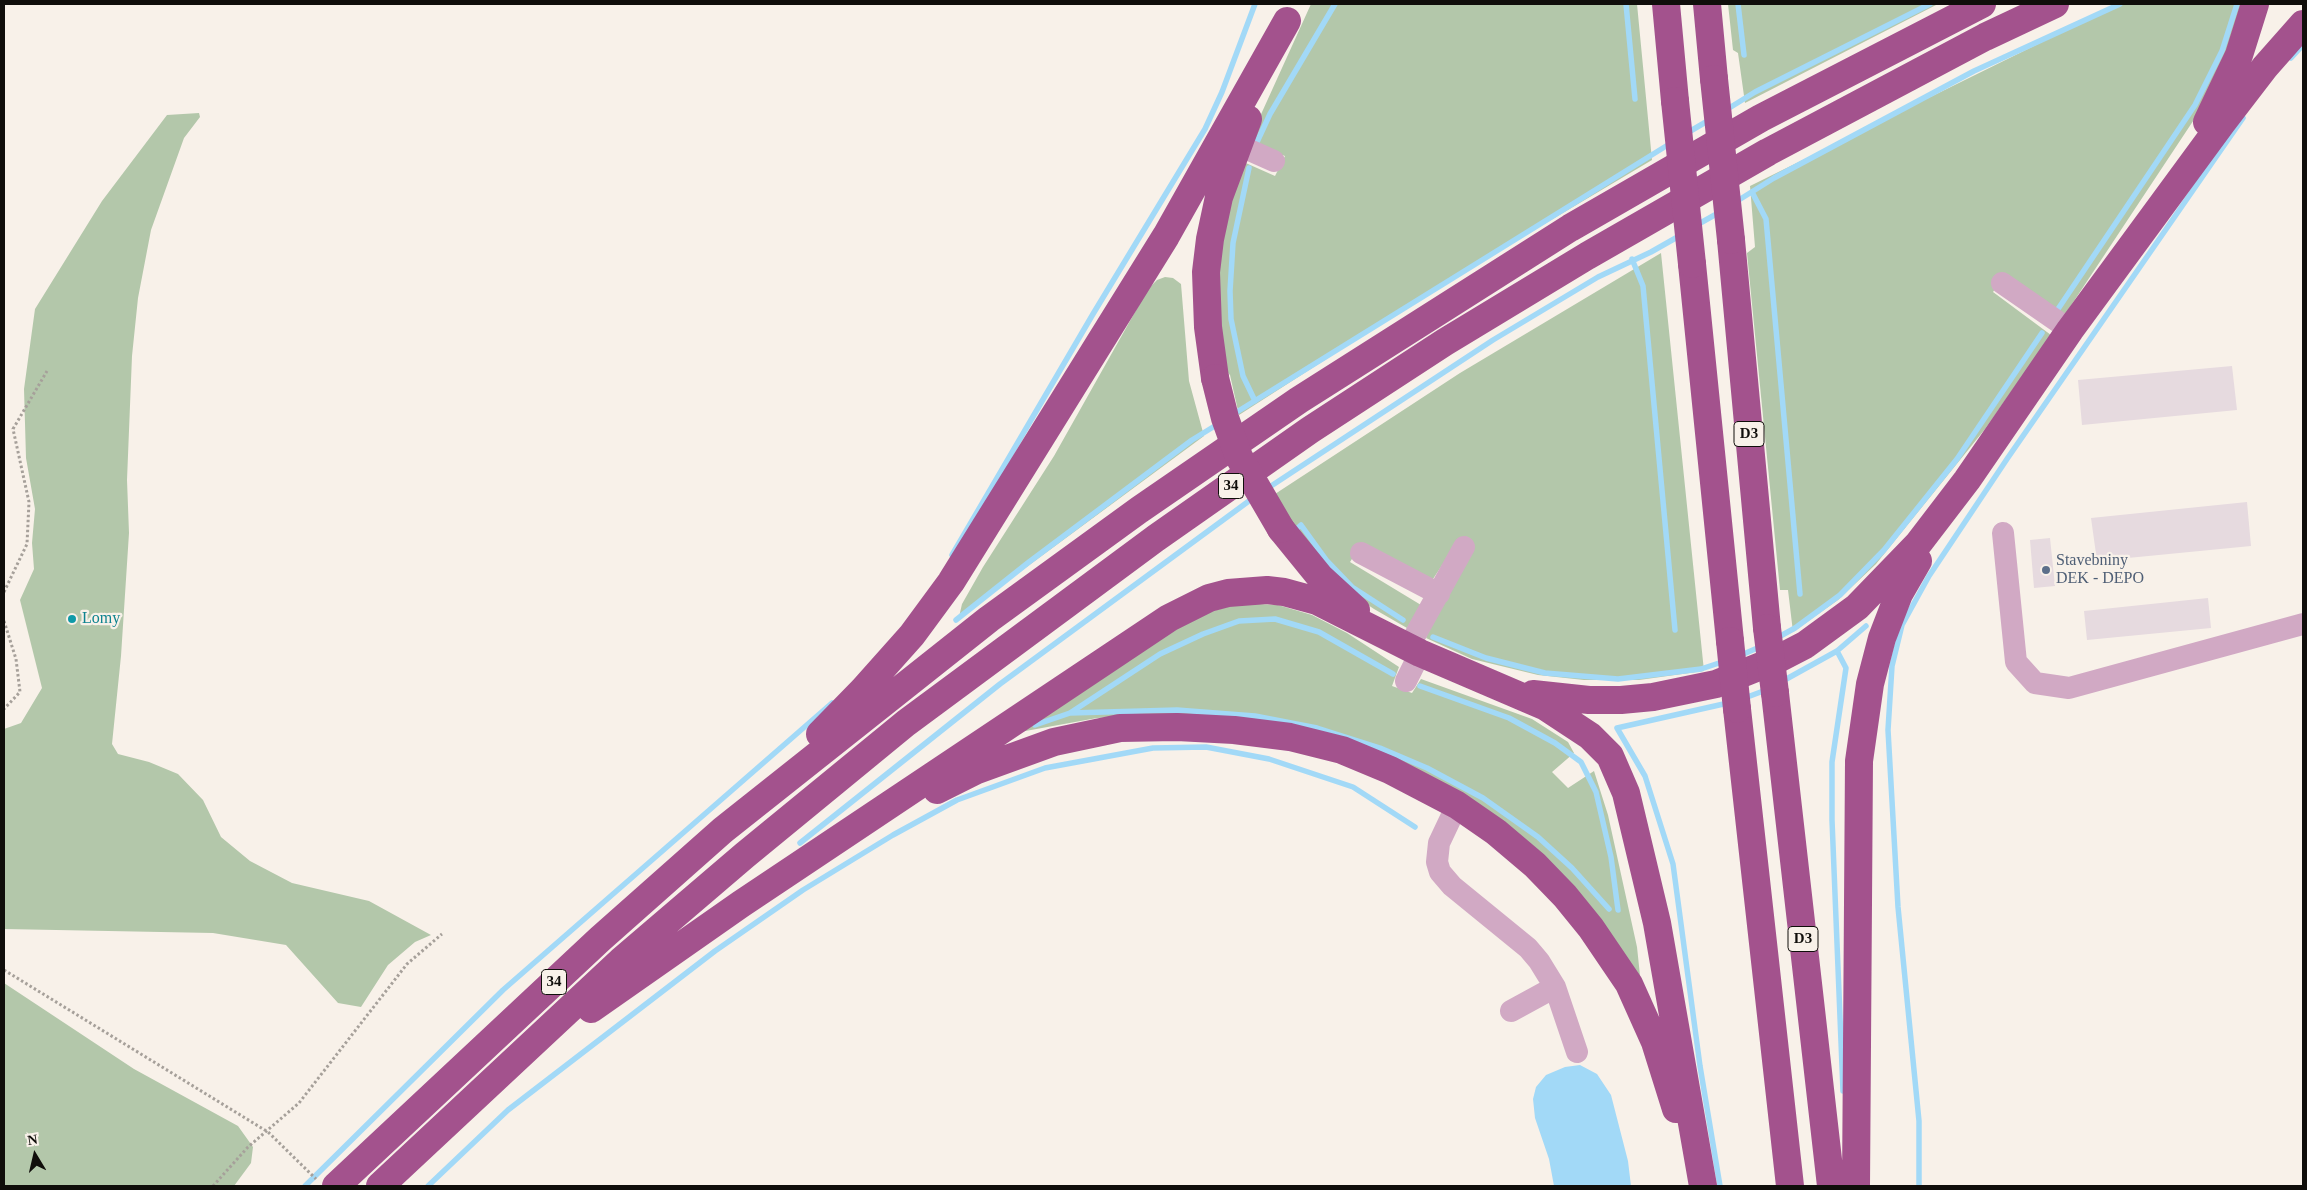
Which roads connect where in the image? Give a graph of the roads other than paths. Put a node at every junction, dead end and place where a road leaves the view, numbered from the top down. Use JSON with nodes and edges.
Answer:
{"nodes":[{"id":1,"x":1666,"y":4,"type":"edge"},
{"id":2,"x":1706,"y":4,"type":"edge"},
{"id":3,"x":1982,"y":4,"type":"edge"},
{"id":4,"x":2055,"y":4,"type":"edge"},
{"id":5,"x":2255,"y":4,"type":"edge"},
{"id":6,"x":1291,"y":12,"type":"edge"},
{"id":7,"x":2303,"y":24,"type":"edge"},
{"id":8,"x":1238,"y":145,"type":"junction"},
{"id":9,"x":1274,"y":160,"type":"dead end"},
{"id":10,"x":2143,"y":228,"type":"junction"},
{"id":11,"x":2002,"y":283,"type":"dead end"},
{"id":12,"x":2070,"y":330,"type":"junction"},
{"id":13,"x":1967,"y":480,"type":"junction"},
{"id":14,"x":2003,"y":533,"type":"dead end"},
{"id":15,"x":1464,"y":547,"type":"dead end"},
{"id":16,"x":1361,"y":553,"type":"dead end"},
{"id":17,"x":1438,"y":594,"type":"junction"},
{"id":18,"x":2303,"y":624,"type":"edge"},
{"id":19,"x":1409,"y":648,"type":"junction"},
{"id":20,"x":1406,"y":682,"type":"dead end"},
{"id":21,"x":1492,"y":684,"type":"junction"},
{"id":22,"x":1457,"y":805,"type":"junction"},
{"id":23,"x":723,"y":830,"type":"junction"},
{"id":24,"x":835,"y":840,"type":"junction"},
{"id":25,"x":1555,"y":987,"type":"junction"},
{"id":26,"x":1511,"y":1011,"type":"dead end"},
{"id":27,"x":1577,"y":1052,"type":"dead end"},
{"id":28,"x":487,"y":1085,"type":"junction"},
{"id":29,"x":326,"y":1183,"type":"edge"},
{"id":30,"x":380,"y":1186,"type":"edge"},
{"id":31,"x":1696,"y":1186,"type":"edge"},
{"id":32,"x":1703,"y":1186,"type":"edge"},
{"id":33,"x":1790,"y":1186,"type":"edge"},
{"id":34,"x":1831,"y":1186,"type":"edge"},
{"id":35,"x":1856,"y":1186,"type":"edge"}],
"edges":[{"from":1,"to":33,"type":"highway","number":"D3","bridge":true},
{"from":2,"to":34,"type":"highway","number":"D3","bridge":true},
{"from":3,"to":23,"type":"highway","number":"34"},
{"from":4,"to":28,"type":"highway","number":"34"},
{"from":5,"to":10,"type":"highway"},
{"from":6,"to":8,"type":"highway"},
{"from":6,"to":23,"type":"highway"},
{"from":7,"to":10,"type":"highway"},
{"from":8,"to":9,"type":"lane"},
{"from":8,"to":19,"type":"highway","bridge":true},
{"from":10,"to":12,"type":"highway"},
{"from":11,"to":12,"type":"lane"},
{"from":12,"to":13,"type":"highway"},
{"from":13,"to":21,"type":"highway"},
{"from":13,"to":35,"type":"highway"},
{"from":14,"to":18,"type":"lane"},
{"from":15,"to":17,"type":"lane"},
{"from":16,"to":17,"type":"lane"},
{"from":17,"to":19,"type":"lane"},
{"from":19,"to":20,"type":"lane"},
{"from":19,"to":21,"type":"highway"},
{"from":19,"to":24,"type":"highway"},
{"from":21,"to":32,"type":"highway"},
{"from":22,"to":24,"type":"highway"},
{"from":22,"to":25,"type":"lane"},
{"from":22,"to":31,"type":"highway"},
{"from":23,"to":29,"type":"highway","number":"34"},
{"from":24,"to":28,"type":"highway"},
{"from":25,"to":26,"type":"lane"},
{"from":25,"to":27,"type":"lane"},
{"from":28,"to":30,"type":"highway","number":"34"}]}
